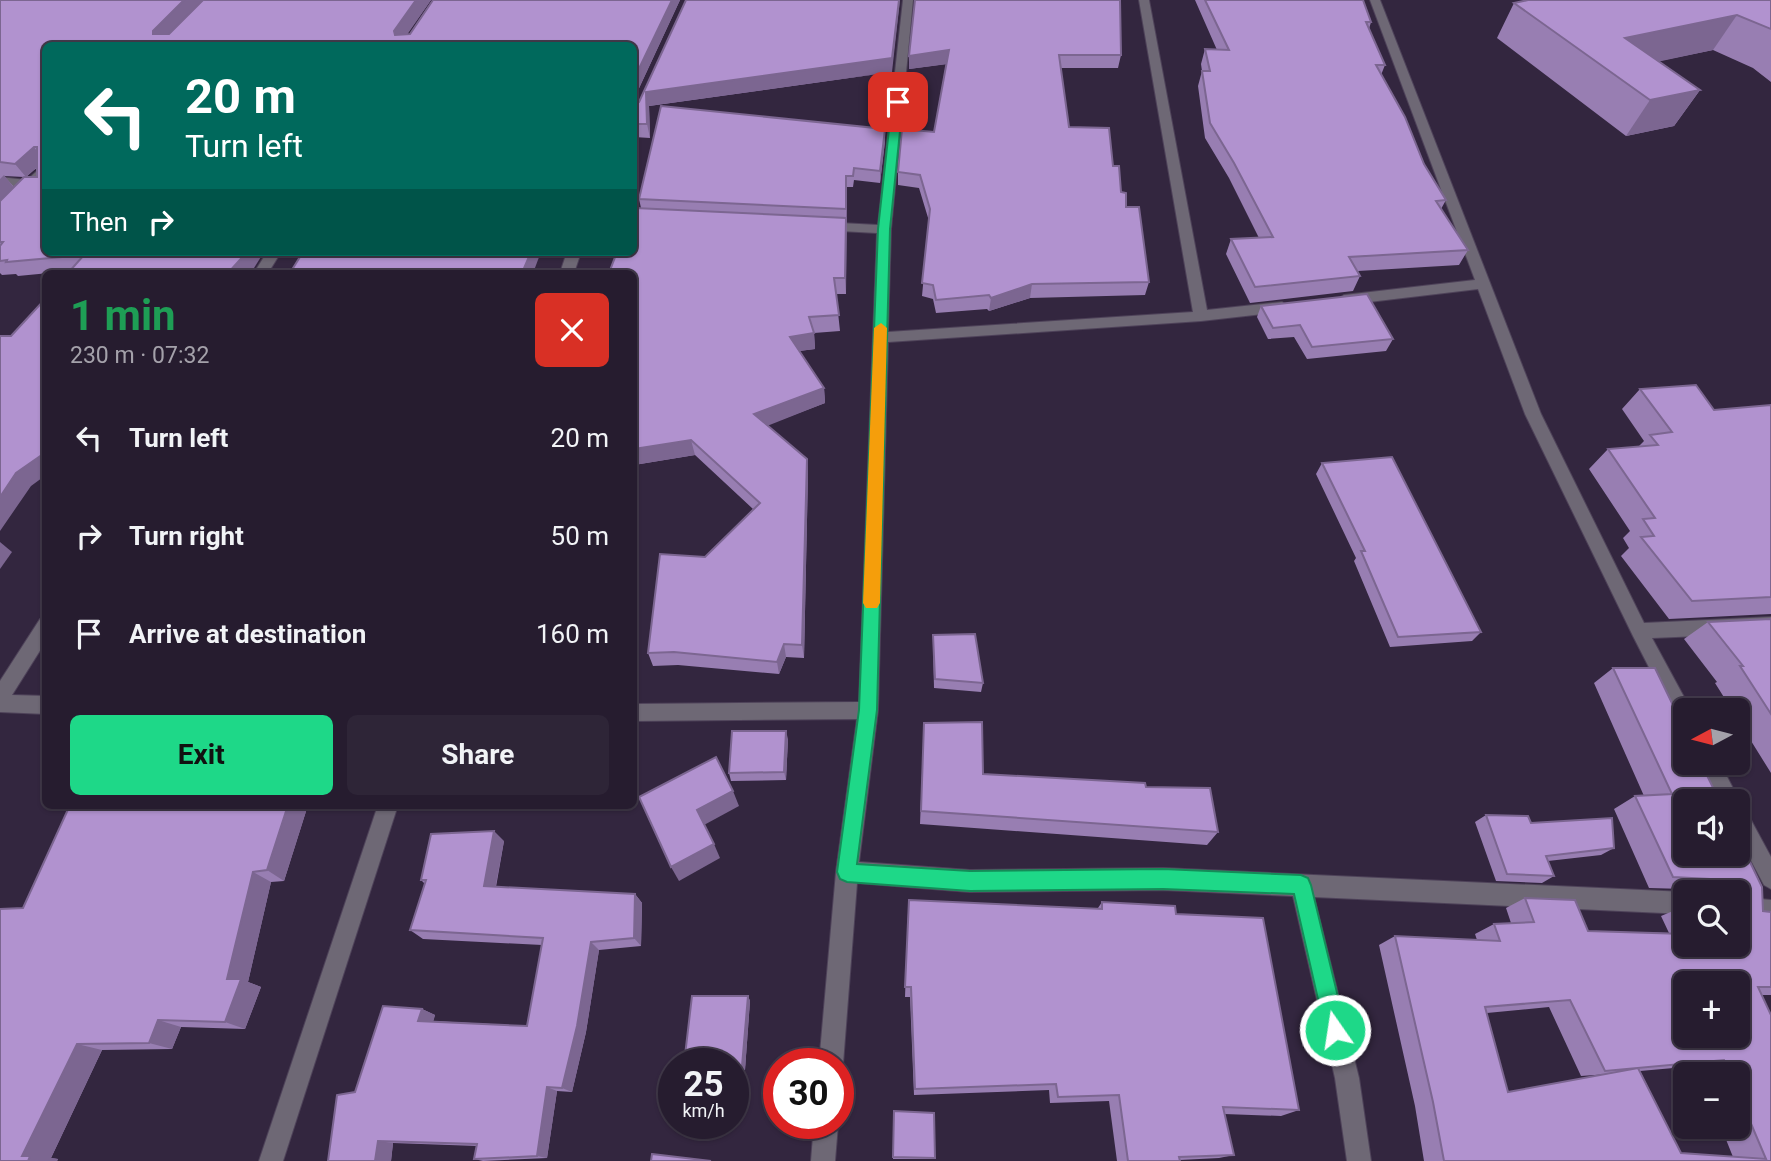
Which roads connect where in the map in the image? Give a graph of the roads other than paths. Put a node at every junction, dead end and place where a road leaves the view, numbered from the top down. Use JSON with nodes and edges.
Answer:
{"nodes":[{"id":1,"x":908,"y":0,"type":"edge"},
{"id":2,"x":1144,"y":0,"type":"edge"},
{"id":3,"x":1375,"y":0,"type":"edge"},
{"id":4,"x":42,"y":171,"type":"edge"},
{"id":5,"x":0,"y":181,"type":"edge"},
{"id":6,"x":29,"y":184,"type":"junction"},
{"id":7,"x":42,"y":185,"type":"edge"},
{"id":8,"x":0,"y":216,"type":"edge"},
{"id":9,"x":815,"y":225,"type":"edge"},
{"id":10,"x":884,"y":229,"type":"junction"},
{"id":11,"x":1483,"y":284,"type":"junction"},
{"id":12,"x":1322,"y":303,"type":"edge"},
{"id":13,"x":1295,"y":306,"type":"edge"},
{"id":14,"x":1201,"y":316,"type":"junction"},
{"id":15,"x":881,"y":337,"type":"junction"},
{"id":16,"x":1771,"y":625,"type":"edge"},
{"id":17,"x":42,"y":630,"type":"edge"},
{"id":18,"x":1639,"y":631,"type":"junction"},
{"id":19,"x":0,"y":698,"type":"edge"},
{"id":20,"x":1674,"y":698,"type":"edge"},
{"id":21,"x":0,"y":703,"type":"edge"},
{"id":22,"x":42,"y":705,"type":"edge"},
{"id":23,"x":868,"y":710,"type":"junction"},
{"id":24,"x":637,"y":713,"type":"edge"},
{"id":25,"x":387,"y":809,"type":"edge"},
{"id":26,"x":1750,"y":839,"type":"edge"},
{"id":27,"x":847,"y":872,"type":"junction"},
{"id":28,"x":1771,"y":878,"type":"edge"},
{"id":29,"x":1301,"y":885,"type":"junction"},
{"id":30,"x":1673,"y":902,"type":"edge"},
{"id":31,"x":1750,"y":909,"type":"edge"},
{"id":32,"x":1771,"y":911,"type":"edge"},
{"id":33,"x":832,"y":1048,"type":"edge"},
{"id":34,"x":825,"y":1139,"type":"edge"},
{"id":35,"x":271,"y":1161,"type":"edge"},
{"id":36,"x":823,"y":1161,"type":"edge"},
{"id":37,"x":1359,"y":1161,"type":"edge"}],
"edges":[{"from":1,"to":10,"type":"street"},
{"from":2,"to":14,"type":"street"},
{"from":3,"to":11,"type":"street"},
{"from":4,"to":6,"type":"street"},
{"from":5,"to":6,"type":"street"},
{"from":6,"to":7,"type":"street"},
{"from":6,"to":8,"type":"street"},
{"from":9,"to":10,"type":"street"},
{"from":10,"to":15,"type":"street"},
{"from":11,"to":12,"type":"street"},
{"from":11,"to":18,"type":"street"},
{"from":13,"to":14,"type":"street"},
{"from":14,"to":15,"type":"street"},
{"from":15,"to":23,"type":"street"},
{"from":16,"to":18,"type":"street"},
{"from":17,"to":19,"type":"street"},
{"from":18,"to":20,"type":"street"},
{"from":21,"to":22,"type":"street"},
{"from":23,"to":24,"type":"street"},
{"from":23,"to":27,"type":"street"},
{"from":25,"to":35,"type":"street"},
{"from":26,"to":28,"type":"street"},
{"from":27,"to":29,"type":"street"},
{"from":27,"to":33,"type":"street"},
{"from":29,"to":30,"type":"street"},
{"from":29,"to":37,"type":"street"},
{"from":31,"to":32,"type":"street"},
{"from":34,"to":36,"type":"street"}]}
